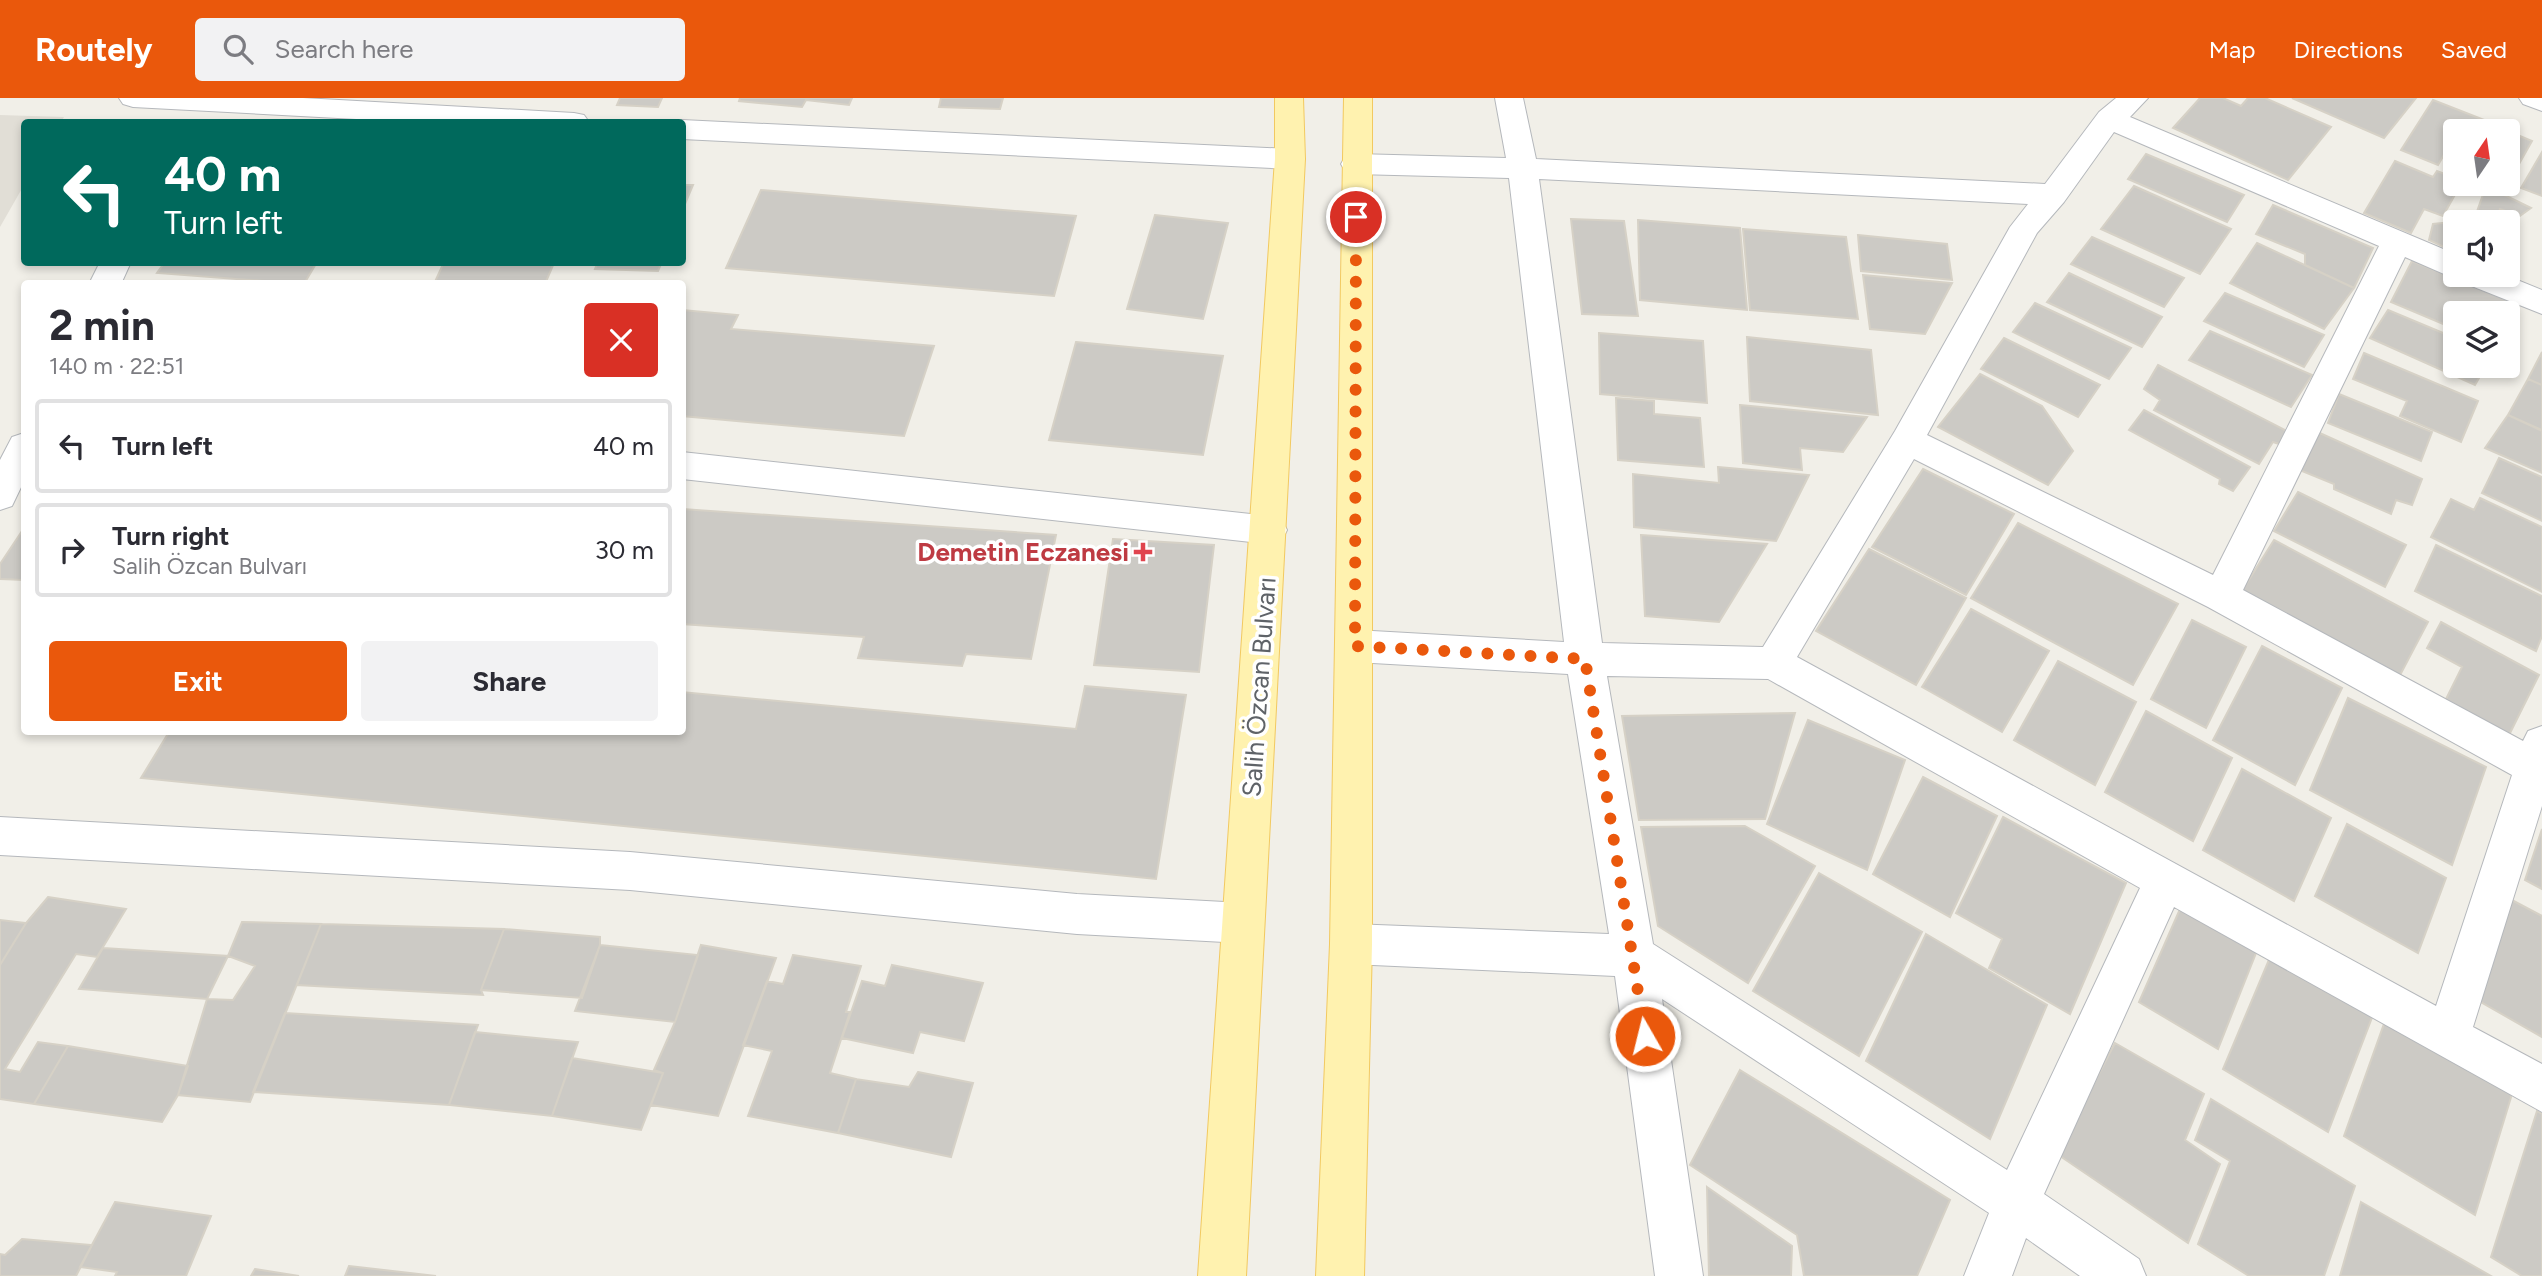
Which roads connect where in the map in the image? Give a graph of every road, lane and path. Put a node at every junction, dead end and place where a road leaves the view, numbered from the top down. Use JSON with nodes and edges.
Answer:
{"nodes":[{"id":1,"x":133,"y":98,"type":"edge"},
{"id":2,"x":1289,"y":98,"type":"edge"},
{"id":3,"x":1358,"y":98,"type":"edge"},
{"id":4,"x":1509,"y":98,"type":"edge"},
{"id":5,"x":2533,"y":98,"type":"edge"},
{"id":6,"x":2542,"y":102,"type":"edge"},
{"id":7,"x":198,"y":107,"type":"edge"},
{"id":8,"x":2121,"y":109,"type":"edge"},
{"id":9,"x":498,"y":119,"type":"edge"},
{"id":10,"x":686,"y":129,"type":"edge"},
{"id":11,"x":1290,"y":159,"type":"junction"},
{"id":12,"x":1356,"y":164,"type":"junction"},
{"id":13,"x":1523,"y":168,"type":"junction"},
{"id":14,"x":2053,"y":195,"type":"junction"},
{"id":15,"x":2397,"y":242,"type":"junction"},
{"id":16,"x":2443,"y":262,"type":"edge"},
{"id":17,"x":2504,"y":287,"type":"edge"},
{"id":18,"x":2542,"y":303,"type":"edge"},
{"id":19,"x":1908,"y":440,"type":"junction"},
{"id":20,"x":21,"y":452,"type":"edge"},
{"id":21,"x":686,"y":465,"type":"edge"},
{"id":22,"x":0,"y":496,"type":"edge"},
{"id":23,"x":1269,"y":530,"type":"junction"},
{"id":24,"x":2221,"y":596,"type":"junction"},
{"id":25,"x":1355,"y":646,"type":"junction"},
{"id":26,"x":1585,"y":659,"type":"junction"},
{"id":27,"x":1773,"y":663,"type":"junction"},
{"id":28,"x":2539,"y":760,"type":"edge"},
{"id":29,"x":0,"y":836,"type":"edge"},
{"id":30,"x":2166,"y":879,"type":"junction"},
{"id":31,"x":1243,"y":923,"type":"junction"},
{"id":32,"x":1351,"y":944,"type":"junction"},
{"id":33,"x":1634,"y":956,"type":"junction"},
{"id":34,"x":2448,"y":1037,"type":"junction"},
{"id":35,"x":2542,"y":1089,"type":"edge"},
{"id":36,"x":2016,"y":1203,"type":"junction"},
{"id":37,"x":1223,"y":1276,"type":"edge"},
{"id":38,"x":1340,"y":1276,"type":"edge"},
{"id":39,"x":1679,"y":1276,"type":"edge"},
{"id":40,"x":1988,"y":1276,"type":"edge"},
{"id":41,"x":2122,"y":1276,"type":"edge"}],
"edges":[{"from":1,"to":7,"type":"street"},
{"from":2,"to":11,"type":"main road","name":"Salih Özcan Bulvarı"},
{"from":3,"to":12,"type":"main road"},
{"from":4,"to":13,"type":"street"},
{"from":5,"to":6,"type":"street"},
{"from":7,"to":9,"type":"street"},
{"from":8,"to":14,"type":"street"},
{"from":8,"to":15,"type":"street"},
{"from":10,"to":11,"type":"street"},
{"from":11,"to":23,"type":"main road","name":"Salih Özcan Bulvarı"},
{"from":12,"to":13,"type":"street"},
{"from":12,"to":25,"type":"main road"},
{"from":13,"to":14,"type":"street"},
{"from":13,"to":26,"type":"street"},
{"from":14,"to":19,"type":"street"},
{"from":15,"to":16,"type":"street"},
{"from":15,"to":24,"type":"street"},
{"from":17,"to":18,"type":"street"},
{"from":19,"to":24,"type":"street"},
{"from":19,"to":27,"type":"street"},
{"from":20,"to":22,"type":"street"},
{"from":21,"to":23,"type":"street"},
{"from":23,"to":31,"type":"main road","name":"Salih Özcan Bulvarı"},
{"from":24,"to":28,"type":"street"},
{"from":25,"to":26,"type":"street"},
{"from":25,"to":32,"type":"main road"},
{"from":26,"to":27,"type":"street"},
{"from":26,"to":33,"type":"street"},
{"from":27,"to":30,"type":"street"},
{"from":28,"to":34,"type":"street"},
{"from":29,"to":31,"type":"street"},
{"from":30,"to":34,"type":"street"},
{"from":30,"to":36,"type":"street"},
{"from":31,"to":37,"type":"main road","name":"Salih Özcan Bulvarı"},
{"from":32,"to":33,"type":"street"},
{"from":32,"to":38,"type":"main road"},
{"from":33,"to":36,"type":"street"},
{"from":33,"to":39,"type":"street"},
{"from":34,"to":35,"type":"street"},
{"from":36,"to":40,"type":"street"},
{"from":36,"to":41,"type":"street"}]}
